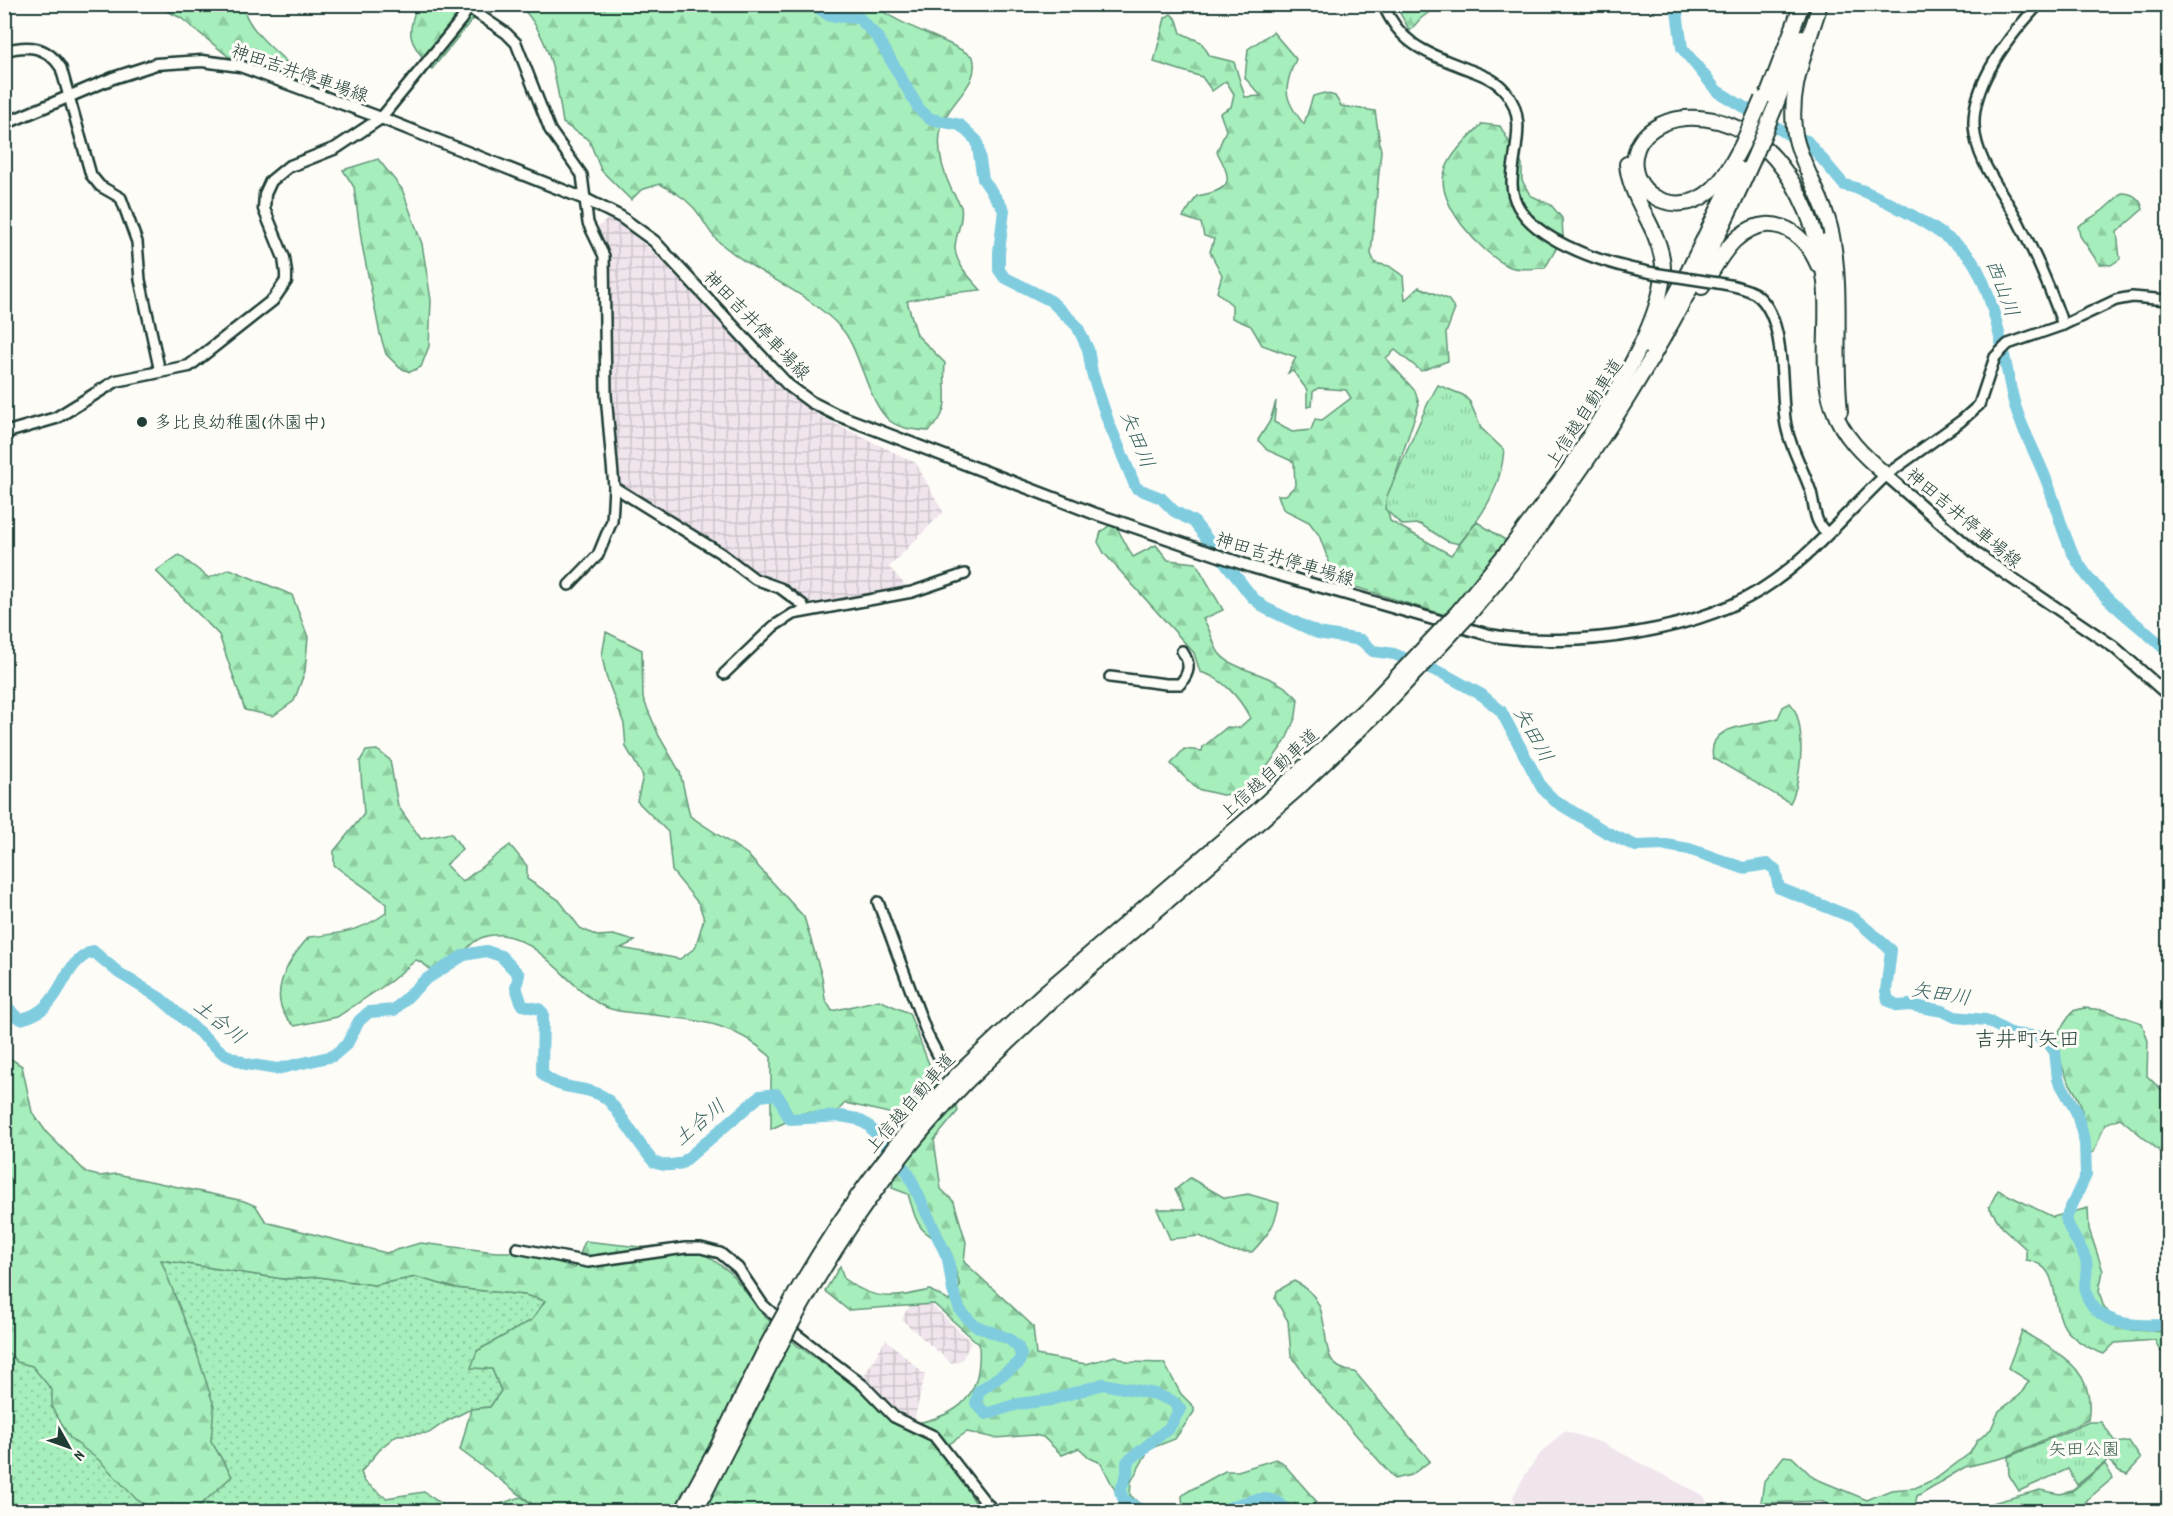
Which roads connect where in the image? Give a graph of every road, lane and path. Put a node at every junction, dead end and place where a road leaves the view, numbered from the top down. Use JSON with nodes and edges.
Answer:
{"nodes":[{"id":1,"x":1383,"y":4,"type":"edge"},
{"id":2,"x":1800,"y":4,"type":"edge"},
{"id":3,"x":1814,"y":4,"type":"edge"},
{"id":4,"x":1820,"y":4,"type":"edge"},
{"id":5,"x":2039,"y":4,"type":"edge"},
{"id":6,"x":470,"y":6,"type":"edge"},
{"id":7,"x":4,"y":51,"type":"edge"},
{"id":8,"x":69,"y":96,"type":"junction"},
{"id":9,"x":1767,"y":103,"type":"junction"},
{"id":10,"x":381,"y":118,"type":"junction"},
{"id":11,"x":4,"y":124,"type":"edge"},
{"id":12,"x":1748,"y":149,"type":"junction"},
{"id":13,"x":585,"y":199,"type":"junction"},
{"id":14,"x":1836,"y":276,"type":"junction"},
{"id":15,"x":1826,"y":296,"type":"junction"},
{"id":16,"x":2169,"y":300,"type":"edge"},
{"id":17,"x":2063,"y":325,"type":"junction"},
{"id":18,"x":160,"y":372,"type":"junction"},
{"id":19,"x":4,"y":433,"type":"edge"},
{"id":20,"x":1847,"y":436,"type":"junction"},
{"id":21,"x":1601,"y":442,"type":"junction"},
{"id":22,"x":1886,"y":475,"type":"junction"},
{"id":23,"x":1565,"y":476,"type":"junction"},
{"id":24,"x":614,"y":487,"type":"junction"},
{"id":25,"x":1828,"y":533,"type":"junction"},
{"id":26,"x":965,"y":573,"type":"dead end"},
{"id":27,"x":569,"y":585,"type":"dead end"},
{"id":28,"x":804,"y":611,"type":"junction"},
{"id":29,"x":1461,"y":616,"type":"junction"},
{"id":30,"x":1182,"y":651,"type":"dead end"},
{"id":31,"x":724,"y":674,"type":"dead end"},
{"id":32,"x":1110,"y":677,"type":"dead end"},
{"id":33,"x":2169,"y":694,"type":"edge"},
{"id":34,"x":878,"y":902,"type":"dead end"},
{"id":35,"x":941,"y":1061,"type":"dead end"},
{"id":36,"x":517,"y":1248,"type":"dead end"},
{"id":37,"x":772,"y":1349,"type":"junction"},
{"id":38,"x":682,"y":1512,"type":"edge"},
{"id":39,"x":695,"y":1512,"type":"edge"},
{"id":40,"x":996,"y":1512,"type":"edge"}],
"edges":[{"from":1,"to":25,"type":"street","bridge":true},
{"from":2,"to":9,"type":"highway","name":"上信越自動車道"},
{"from":3,"to":9,"type":"highway","name":"上信越自動車道"},
{"from":4,"to":14,"type":"highway"},
{"from":5,"to":17,"type":"street"},
{"from":6,"to":10,"type":"street"},
{"from":6,"to":13,"type":"street"},
{"from":7,"to":8,"type":"street"},
{"from":8,"to":10,"type":"main road","name":"神田吉井停車場線"},
{"from":8,"to":11,"type":"main road","name":"神田吉井停車場線"},
{"from":8,"to":18,"type":"street"},
{"from":9,"to":12,"type":"highway","name":"上信越自動車道"},
{"from":10,"to":13,"type":"main road","name":"神田吉井停車場線"},
{"from":10,"to":18,"type":"main road","name":"神田吉井停車場線"},
{"from":12,"to":15,"type":"highway"},
{"from":12,"to":21,"type":"highway","name":"上信越自動車道"},
{"from":12,"to":23,"type":"highway","name":"上信越自動車道"},
{"from":13,"to":24,"type":"street"},
{"from":13,"to":25,"type":"main road","name":"神田吉井停車場線"},
{"from":14,"to":20,"type":"highway"},
{"from":14,"to":23,"type":"highway"},
{"from":15,"to":20,"type":"highway"},
{"from":15,"to":21,"type":"highway"},
{"from":16,"to":17,"type":"street"},
{"from":17,"to":22,"type":"street"},
{"from":18,"to":19,"type":"main road","name":"神田吉井停車場線"},
{"from":20,"to":22,"type":"highway"},
{"from":21,"to":29,"type":"highway","name":"上信越自動車道"},
{"from":22,"to":25,"type":"main road","name":"神田吉井停車場線"},
{"from":22,"to":33,"type":"main road","name":"神田吉井停車場線"},
{"from":23,"to":29,"type":"highway","name":"上信越自動車道"},
{"from":24,"to":27,"type":"street"},
{"from":24,"to":28,"type":"street"},
{"from":26,"to":28,"type":"street"},
{"from":28,"to":31,"type":"street"},
{"from":29,"to":37,"type":"highway","name":"上信越自動車道","bridge":true},
{"from":30,"to":32,"type":"street"},
{"from":34,"to":35,"type":"street"},
{"from":36,"to":40,"type":"street"},
{"from":37,"to":38,"type":"highway","name":"上信越自動車道"},
{"from":37,"to":39,"type":"highway","name":"上信越自動車道"}]}
